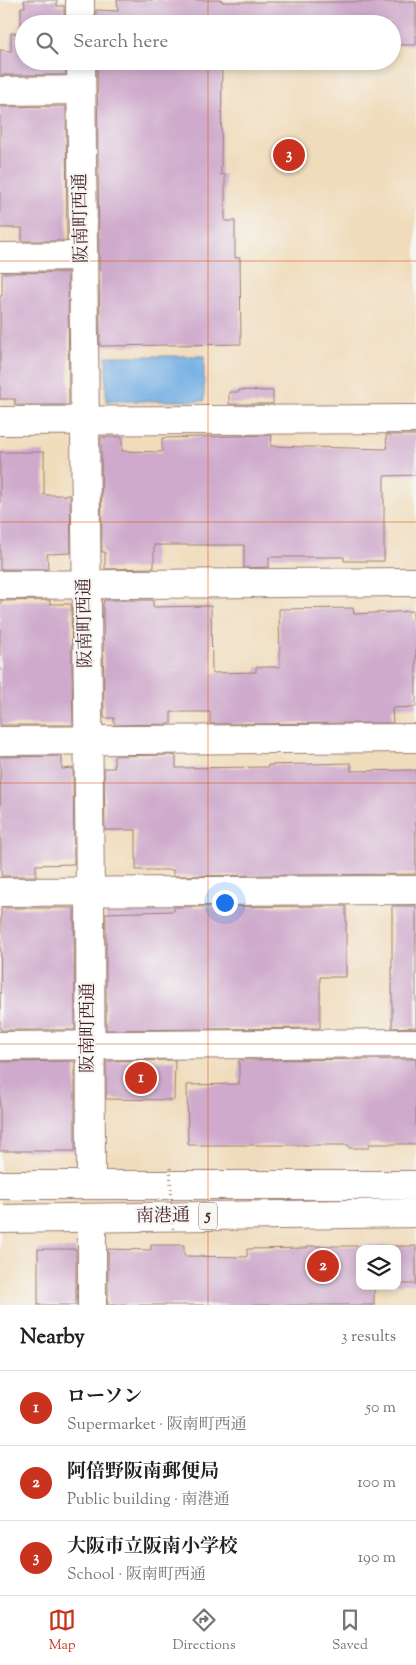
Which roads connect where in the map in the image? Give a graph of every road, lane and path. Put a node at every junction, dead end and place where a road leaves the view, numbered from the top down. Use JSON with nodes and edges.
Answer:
{"nodes":[{"id":1,"x":80,"y":0,"type":"edge"},
{"id":2,"x":80,"y":15,"type":"edge"},
{"id":3,"x":80,"y":70,"type":"edge"},
{"id":4,"x":81,"y":90,"type":"junction"},
{"id":5,"x":0,"y":91,"type":"edge"},
{"id":6,"x":82,"y":256,"type":"junction"},
{"id":7,"x":0,"y":257,"type":"edge"},
{"id":8,"x":416,"y":419,"type":"edge"},
{"id":9,"x":0,"y":421,"type":"edge"},
{"id":10,"x":84,"y":421,"type":"junction"},
{"id":11,"x":416,"y":582,"type":"edge"},
{"id":12,"x":0,"y":586,"type":"edge"},
{"id":13,"x":85,"y":586,"type":"junction"},
{"id":14,"x":416,"y":738,"type":"edge"},
{"id":15,"x":88,"y":740,"type":"junction"},
{"id":16,"x":0,"y":741,"type":"edge"},
{"id":17,"x":416,"y":890,"type":"edge"},
{"id":18,"x":90,"y":891,"type":"junction"},
{"id":19,"x":0,"y":892,"type":"edge"},
{"id":20,"x":416,"y":1043,"type":"edge"},
{"id":21,"x":89,"y":1045,"type":"junction"},
{"id":22,"x":0,"y":1046,"type":"edge"},
{"id":23,"x":170,"y":1168,"type":"dead end"},
{"id":24,"x":91,"y":1185,"type":"junction"},
{"id":25,"x":416,"y":1185,"type":"edge"},
{"id":26,"x":0,"y":1186,"type":"edge"},
{"id":27,"x":416,"y":1213,"type":"edge"},
{"id":28,"x":92,"y":1218,"type":"junction"},
{"id":29,"x":0,"y":1219,"type":"edge"},
{"id":30,"x":173,"y":1229,"type":"dead end"},
{"id":31,"x":92,"y":1305,"type":"edge"}],
"edges":[{"from":1,"to":2,"type":"street"},
{"from":3,"to":4,"type":"street","name":"阪南町西通"},
{"from":4,"to":5,"type":"street"},
{"from":4,"to":6,"type":"street","name":"阪南町西通"},
{"from":6,"to":7,"type":"street"},
{"from":6,"to":10,"type":"street","name":"阪南町西通"},
{"from":8,"to":10,"type":"street"},
{"from":9,"to":10,"type":"street"},
{"from":10,"to":13,"type":"street","name":"阪南町西通"},
{"from":11,"to":13,"type":"street"},
{"from":12,"to":13,"type":"street"},
{"from":13,"to":15,"type":"street","name":"阪南町西通"},
{"from":14,"to":15,"type":"street"},
{"from":15,"to":16,"type":"street"},
{"from":15,"to":18,"type":"street","name":"阪南町西通"},
{"from":17,"to":18,"type":"street"},
{"from":18,"to":19,"type":"street"},
{"from":18,"to":21,"type":"street","name":"阪南町西通"},
{"from":20,"to":21,"type":"street"},
{"from":21,"to":22,"type":"street"},
{"from":21,"to":24,"type":"street","name":"阪南町西通"},
{"from":23,"to":30,"type":"path","bridge":true},
{"from":24,"to":25,"type":"street","name":"南港通","number":"5"},
{"from":24,"to":26,"type":"street","name":"南港通","number":"5"},
{"from":27,"to":28,"type":"street","name":"南港通","number":"5"},
{"from":28,"to":29,"type":"street","name":"南港通","number":"5"},
{"from":28,"to":31,"type":"street"}]}
